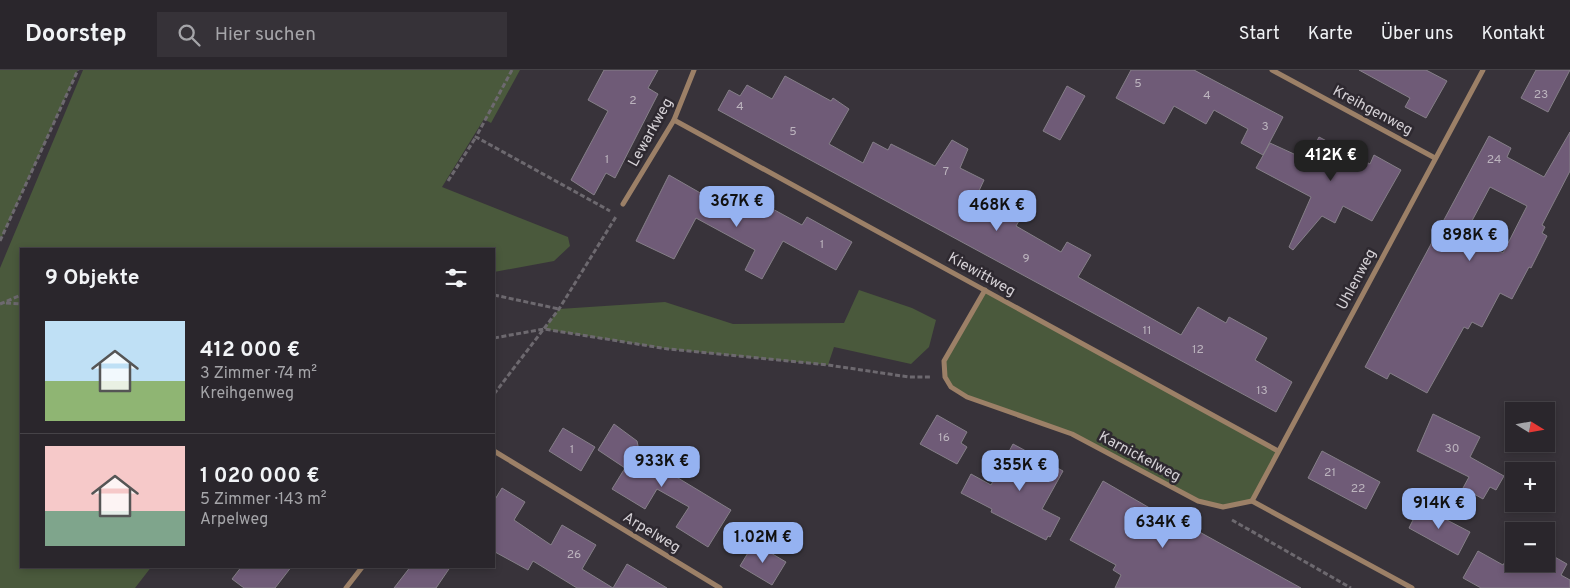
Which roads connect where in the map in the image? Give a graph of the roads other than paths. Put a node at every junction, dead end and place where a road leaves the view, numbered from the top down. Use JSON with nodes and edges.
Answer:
{"nodes":[{"id":1,"x":694,"y":70,"type":"edge"},
{"id":2,"x":1272,"y":70,"type":"edge"},
{"id":3,"x":1483,"y":70,"type":"edge"},
{"id":4,"x":674,"y":120,"type":"junction"},
{"id":5,"x":1434,"y":158,"type":"junction"},
{"id":6,"x":623,"y":204,"type":"road end"},
{"id":7,"x":985,"y":290,"type":"junction"},
{"id":8,"x":1278,"y":451,"type":"junction"},
{"id":9,"x":495,"y":452,"type":"edge"},
{"id":10,"x":1252,"y":501,"type":"junction"},
{"id":11,"x":361,"y":568,"type":"edge"},
{"id":12,"x":346,"y":588,"type":"edge"},
{"id":13,"x":720,"y":588,"type":"edge"},
{"id":14,"x":1412,"y":588,"type":"edge"}],
"edges":[{"from":1,"to":4,"type":"street","name":"Lewarkweg"},
{"from":2,"to":5,"type":"street","name":"Kreihgenweg"},
{"from":3,"to":5,"type":"street","name":"Uhlenweg"},
{"from":4,"to":6,"type":"street","name":"Lewarkweg"},
{"from":4,"to":7,"type":"street","name":"Kiewittweg"},
{"from":5,"to":8,"type":"street","name":"Uhlenweg"},
{"from":7,"to":8,"type":"street","name":"Kiewittweg"},
{"from":7,"to":10,"type":"street","name":"Karnickelweg"},
{"from":8,"to":10,"type":"street","name":"Uhlenweg"},
{"from":9,"to":13,"type":"street","name":"Arpelweg"},
{"from":10,"to":14,"type":"street"},
{"from":11,"to":12,"type":"street"}]}
